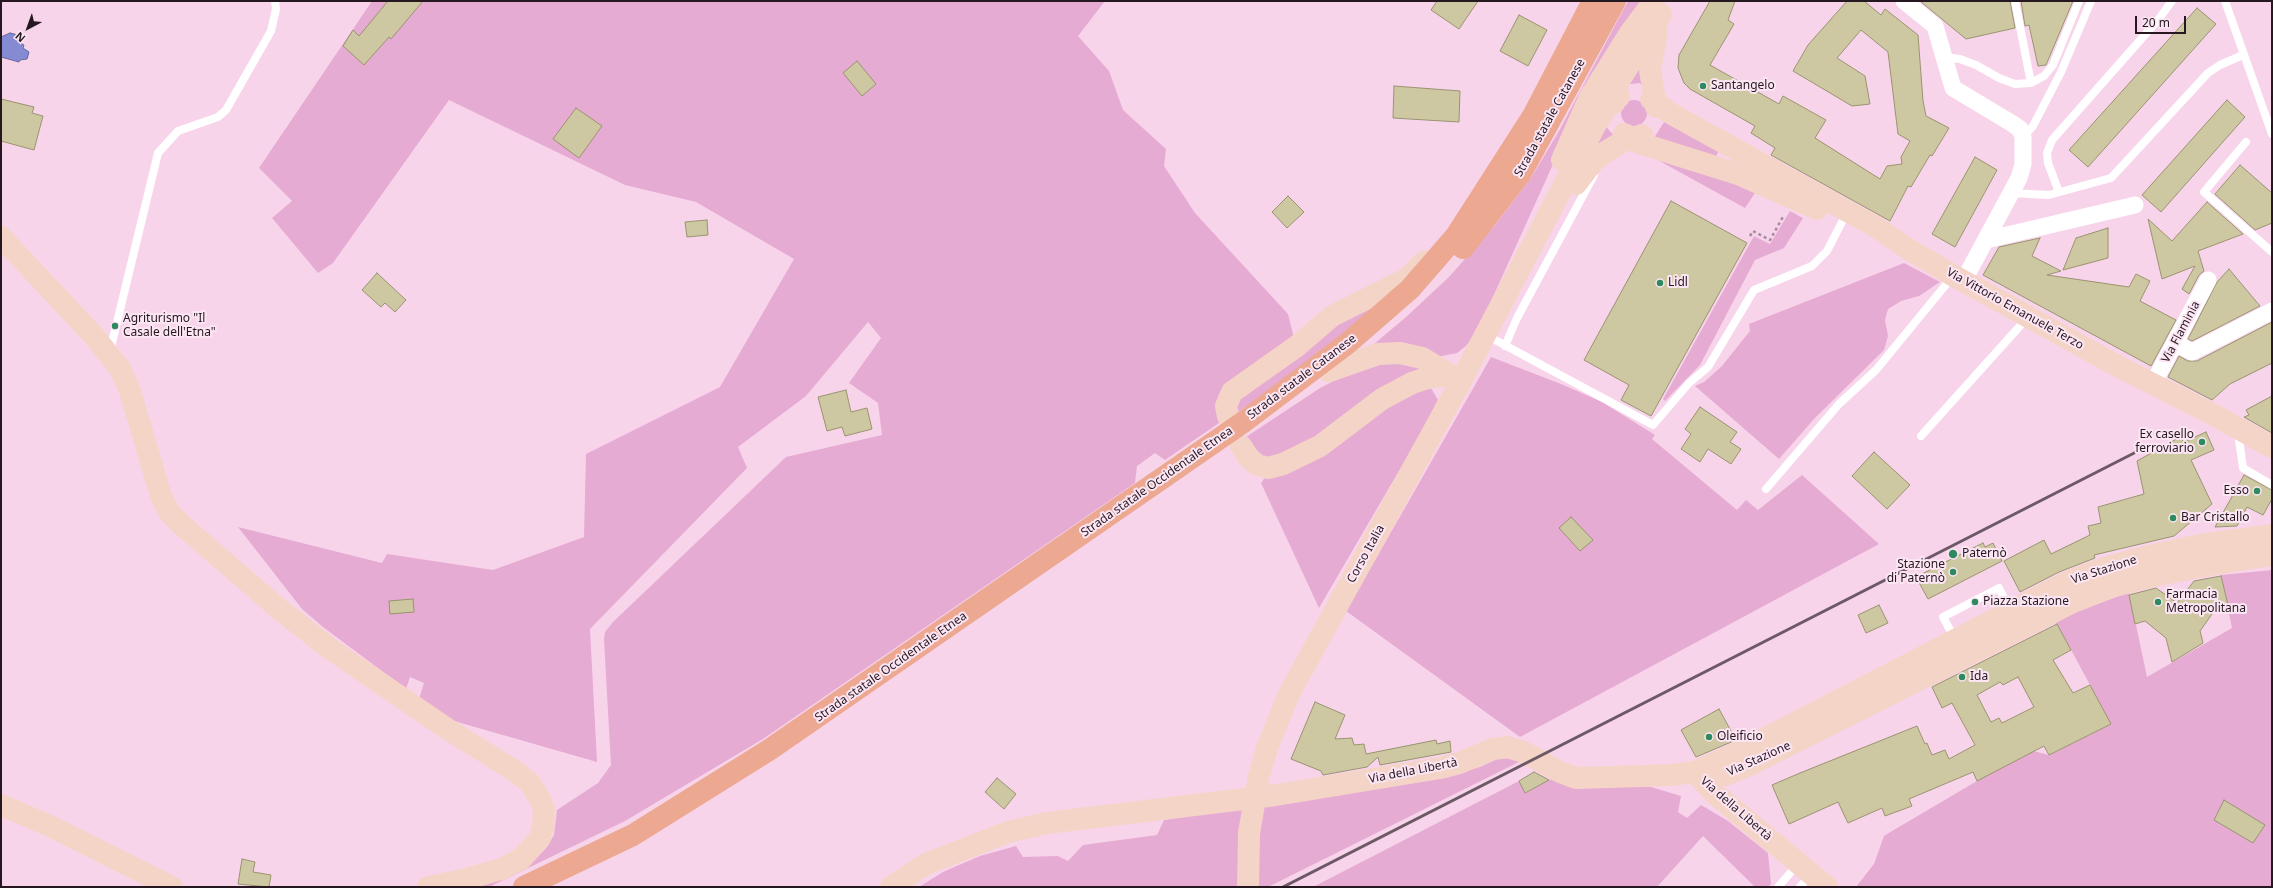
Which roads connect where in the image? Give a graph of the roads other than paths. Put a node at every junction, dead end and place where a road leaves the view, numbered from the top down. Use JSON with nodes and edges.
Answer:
{"nodes":[{"id":1,"x":275,"y":1,"type":"edge"},
{"id":2,"x":1583,"y":1,"type":"edge"},
{"id":3,"x":1593,"y":1,"type":"edge"},
{"id":4,"x":1615,"y":1,"type":"edge"},
{"id":5,"x":1904,"y":1,"type":"edge"},
{"id":6,"x":2015,"y":1,"type":"edge"},
{"id":7,"x":2079,"y":1,"type":"edge"},
{"id":8,"x":2091,"y":1,"type":"edge"},
{"id":9,"x":2172,"y":1,"type":"edge"},
{"id":10,"x":2225,"y":1,"type":"edge"},
{"id":11,"x":1663,"y":2,"type":"edge"},
{"id":12,"x":1565,"y":52,"type":"junction"},
{"id":13,"x":2244,"y":54,"type":"junction"},
{"id":14,"x":1944,"y":57,"type":"junction"},
{"id":15,"x":2031,"y":83,"type":"junction"},
{"id":16,"x":1616,"y":99,"type":"junction"},
{"id":17,"x":1654,"y":102,"type":"junction"},
{"id":18,"x":1533,"y":116,"type":"junction"},
{"id":19,"x":2272,"y":134,"type":"edge"},
{"id":20,"x":1632,"y":136,"type":"junction"},
{"id":21,"x":2023,"y":137,"type":"junction"},
{"id":22,"x":2246,"y":142,"type":"dead end"},
{"id":23,"x":1604,"y":153,"type":"junction"},
{"id":24,"x":2059,"y":192,"type":"junction"},
{"id":25,"x":2011,"y":193,"type":"junction"},
{"id":26,"x":2135,"y":205,"type":"dead end"},
{"id":27,"x":1843,"y":220,"type":"junction"},
{"id":28,"x":1,"y":237,"type":"edge"},
{"id":29,"x":1537,"y":238,"type":"junction"},
{"id":30,"x":1986,"y":240,"type":"junction"},
{"id":31,"x":1908,"y":249,"type":"junction"},
{"id":32,"x":2272,"y":252,"type":"edge"},
{"id":33,"x":1959,"y":278,"type":"junction"},
{"id":34,"x":2208,"y":280,"type":"dead end"},
{"id":35,"x":2272,"y":311,"type":"edge"},
{"id":36,"x":2028,"y":316,"type":"junction"},
{"id":37,"x":1491,"y":326,"type":"junction"},
{"id":38,"x":2175,"y":343,"type":"junction"},
{"id":39,"x":1505,"y":346,"type":"junction"},
{"id":40,"x":109,"y":353,"type":"junction"},
{"id":41,"x":2124,"y":369,"type":"junction"},
{"id":42,"x":1329,"y":372,"type":"junction"},
{"id":43,"x":1456,"y":378,"type":"junction"},
{"id":44,"x":2153,"y":384,"type":"junction"},
{"id":45,"x":1235,"y":419,"type":"junction"},
{"id":46,"x":1921,"y":436,"type":"dead end"},
{"id":47,"x":2239,"y":440,"type":"junction"},
{"id":48,"x":1241,"y":446,"type":"dead end"},
{"id":49,"x":2272,"y":447,"type":"edge"},
{"id":50,"x":2272,"y":459,"type":"edge"},
{"id":51,"x":2272,"y":485,"type":"edge"},
{"id":52,"x":1766,"y":490,"type":"dead end"},
{"id":53,"x":2272,"y":535,"type":"edge"},
{"id":54,"x":2272,"y":555,"type":"edge"},
{"id":55,"x":2015,"y":620,"type":"junction"},
{"id":56,"x":1694,"y":772,"type":"junction"},
{"id":57,"x":1,"y":805,"type":"edge"},
{"id":58,"x":575,"y":864,"type":"junction"},
{"id":59,"x":1809,"y":878,"type":"edge"},
{"id":60,"x":172,"y":887,"type":"edge"},
{"id":61,"x":428,"y":887,"type":"edge"},
{"id":62,"x":524,"y":887,"type":"edge"},
{"id":63,"x":544,"y":887,"type":"edge"},
{"id":64,"x":891,"y":887,"type":"edge"},
{"id":65,"x":1248,"y":887,"type":"edge"},
{"id":66,"x":1778,"y":887,"type":"edge"}],
"edges":[{"from":1,"to":40,"type":"lane"},
{"from":2,"to":12,"type":"street"},
{"from":3,"to":12,"type":"main road","name":"Strada statale Catanese"},
{"from":4,"to":42,"type":"main road","name":"Strada statale Catanese"},
{"from":5,"to":14,"type":"street"},
{"from":6,"to":15,"type":"lane"},
{"from":7,"to":15,"type":"lane"},
{"from":8,"to":21,"type":"lane"},
{"from":9,"to":24,"type":"lane"},
{"from":10,"to":13,"type":"lane"},
{"from":11,"to":16,"type":"street"},
{"from":11,"to":17,"type":"street"},
{"from":11,"to":37,"type":"street"},
{"from":12,"to":18,"type":"main road","name":"Strada statale Catanese"},
{"from":13,"to":19,"type":"lane"},
{"from":13,"to":24,"type":"lane"},
{"from":14,"to":15,"type":"lane"},
{"from":14,"to":21,"type":"street"},
{"from":16,"to":17,"type":"street"},
{"from":16,"to":20,"type":"street"},
{"from":16,"to":29,"type":"street"},
{"from":17,"to":20,"type":"street"},
{"from":17,"to":31,"type":"street"},
{"from":18,"to":45,"type":"main road","name":"Strada statale Catanese"},
{"from":18,"to":45,"type":"street"},
{"from":20,"to":23,"type":"street"},
{"from":20,"to":27,"type":"street"},
{"from":21,"to":25,"type":"street"},
{"from":22,"to":32,"type":"lane"},
{"from":23,"to":29,"type":"street"},
{"from":23,"to":39,"type":"lane"},
{"from":24,"to":25,"type":"lane"},
{"from":25,"to":30,"type":"street"},
{"from":26,"to":30,"type":"street"},
{"from":27,"to":31,"type":"street"},
{"from":27,"to":39,"type":"lane"},
{"from":28,"to":40,"type":"street"},
{"from":29,"to":37,"type":"street","name":"Corso Italia"},
{"from":30,"to":33,"type":"street"},
{"from":31,"to":33,"type":"street","name":"Via Vittorio Emanuele Terzo"},
{"from":33,"to":36,"type":"street","name":"Via Vittorio Emanuele Terzo"},
{"from":33,"to":52,"type":"lane"},
{"from":34,"to":38,"type":"street","name":"Via Flaminia"},
{"from":35,"to":38,"type":"street"},
{"from":36,"to":41,"type":"street","name":"Via Vittorio Emanuele Terzo"},
{"from":36,"to":46,"type":"lane"},
{"from":37,"to":39,"type":"lane"},
{"from":37,"to":43,"type":"street","name":"Corso Italia"},
{"from":38,"to":44,"type":"street","name":"Via Flaminia"},
{"from":40,"to":61,"type":"street"},
{"from":41,"to":44,"type":"street"},
{"from":41,"to":47,"type":"street"},
{"from":42,"to":43,"type":"street"},
{"from":42,"to":45,"type":"main road","name":"Strada statale Catanese"},
{"from":43,"to":48,"type":"street"},
{"from":43,"to":65,"type":"street","name":"Corso Italia"},
{"from":44,"to":49,"type":"street"},
{"from":45,"to":58,"type":"main road","name":"Strada statale Occidentale Etnea"},
{"from":47,"to":50,"type":"street"},
{"from":47,"to":51,"type":"lane"},
{"from":53,"to":55,"type":"street","name":"Via Stazione"},
{"from":54,"to":55,"type":"street","name":"Via Stazione"},
{"from":55,"to":56,"type":"street","name":"Via Stazione"},
{"from":56,"to":59,"type":"street","name":"Via della Libertà"},
{"from":56,"to":64,"type":"street","name":"Via della Libertà"},
{"from":57,"to":60,"type":"street"},
{"from":58,"to":62,"type":"main road","name":"Strada statale Occidentale Etnea"},
{"from":58,"to":63,"type":"main road"},
{"from":59,"to":66,"type":"lane"}]}
